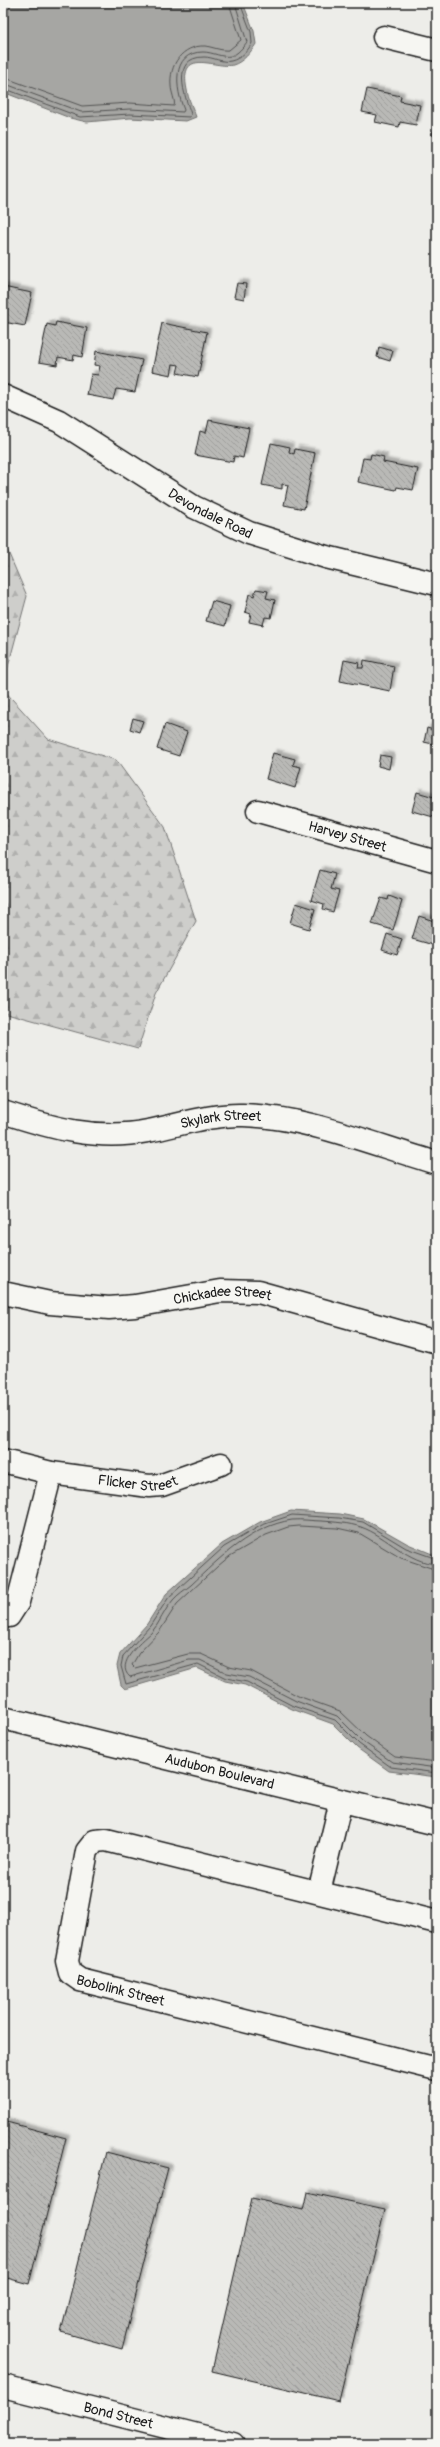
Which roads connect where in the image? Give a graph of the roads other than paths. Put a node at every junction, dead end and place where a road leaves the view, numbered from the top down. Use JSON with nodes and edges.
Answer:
{"nodes":[{"id":1,"x":384,"y":37,"type":"dead end"},
{"id":2,"x":437,"y":50,"type":"edge"},
{"id":3,"x":3,"y":396,"type":"edge"},
{"id":4,"x":437,"y":584,"type":"edge"},
{"id":5,"x":258,"y":811,"type":"dead end"},
{"id":6,"x":437,"y":861,"type":"edge"},
{"id":7,"x":3,"y":1112,"type":"edge"},
{"id":8,"x":437,"y":1163,"type":"edge"},
{"id":9,"x":3,"y":1293,"type":"edge"},
{"id":10,"x":437,"y":1342,"type":"edge"},
{"id":11,"x":3,"y":1461,"type":"edge"},
{"id":12,"x":221,"y":1464,"type":"dead end"},
{"id":13,"x":51,"y":1472,"type":"junction"},
{"id":14,"x":3,"y":1617,"type":"edge"},
{"id":15,"x":3,"y":1718,"type":"edge"},
{"id":16,"x":341,"y":1801,"type":"junction"},
{"id":17,"x":437,"y":1824,"type":"edge"},
{"id":18,"x":319,"y":1892,"type":"junction"},
{"id":19,"x":437,"y":1922,"type":"edge"},
{"id":20,"x":437,"y":2069,"type":"edge"},
{"id":21,"x":3,"y":2386,"type":"edge"},
{"id":22,"x":233,"y":2444,"type":"edge"}],
"edges":[{"from":1,"to":2,"type":"street"},
{"from":3,"to":4,"type":"street","name":"Devondale Road"},
{"from":5,"to":6,"type":"street","name":"Harvey Street"},
{"from":7,"to":8,"type":"street","name":"Skylark Street"},
{"from":9,"to":10,"type":"street","name":"Chickadee Street"},
{"from":11,"to":13,"type":"street","name":"Flicker Street"},
{"from":12,"to":13,"type":"street","name":"Flicker Street"},
{"from":13,"to":14,"type":"street"},
{"from":15,"to":16,"type":"street","name":"Audubon Boulevard"},
{"from":16,"to":17,"type":"street","name":"Audubon Boulevard"},
{"from":16,"to":18,"type":"street"},
{"from":18,"to":19,"type":"street","name":"Bobolink Street"},
{"from":18,"to":20,"type":"street","name":"Bobolink Street"},
{"from":21,"to":22,"type":"street","name":"Bond Street"}]}
